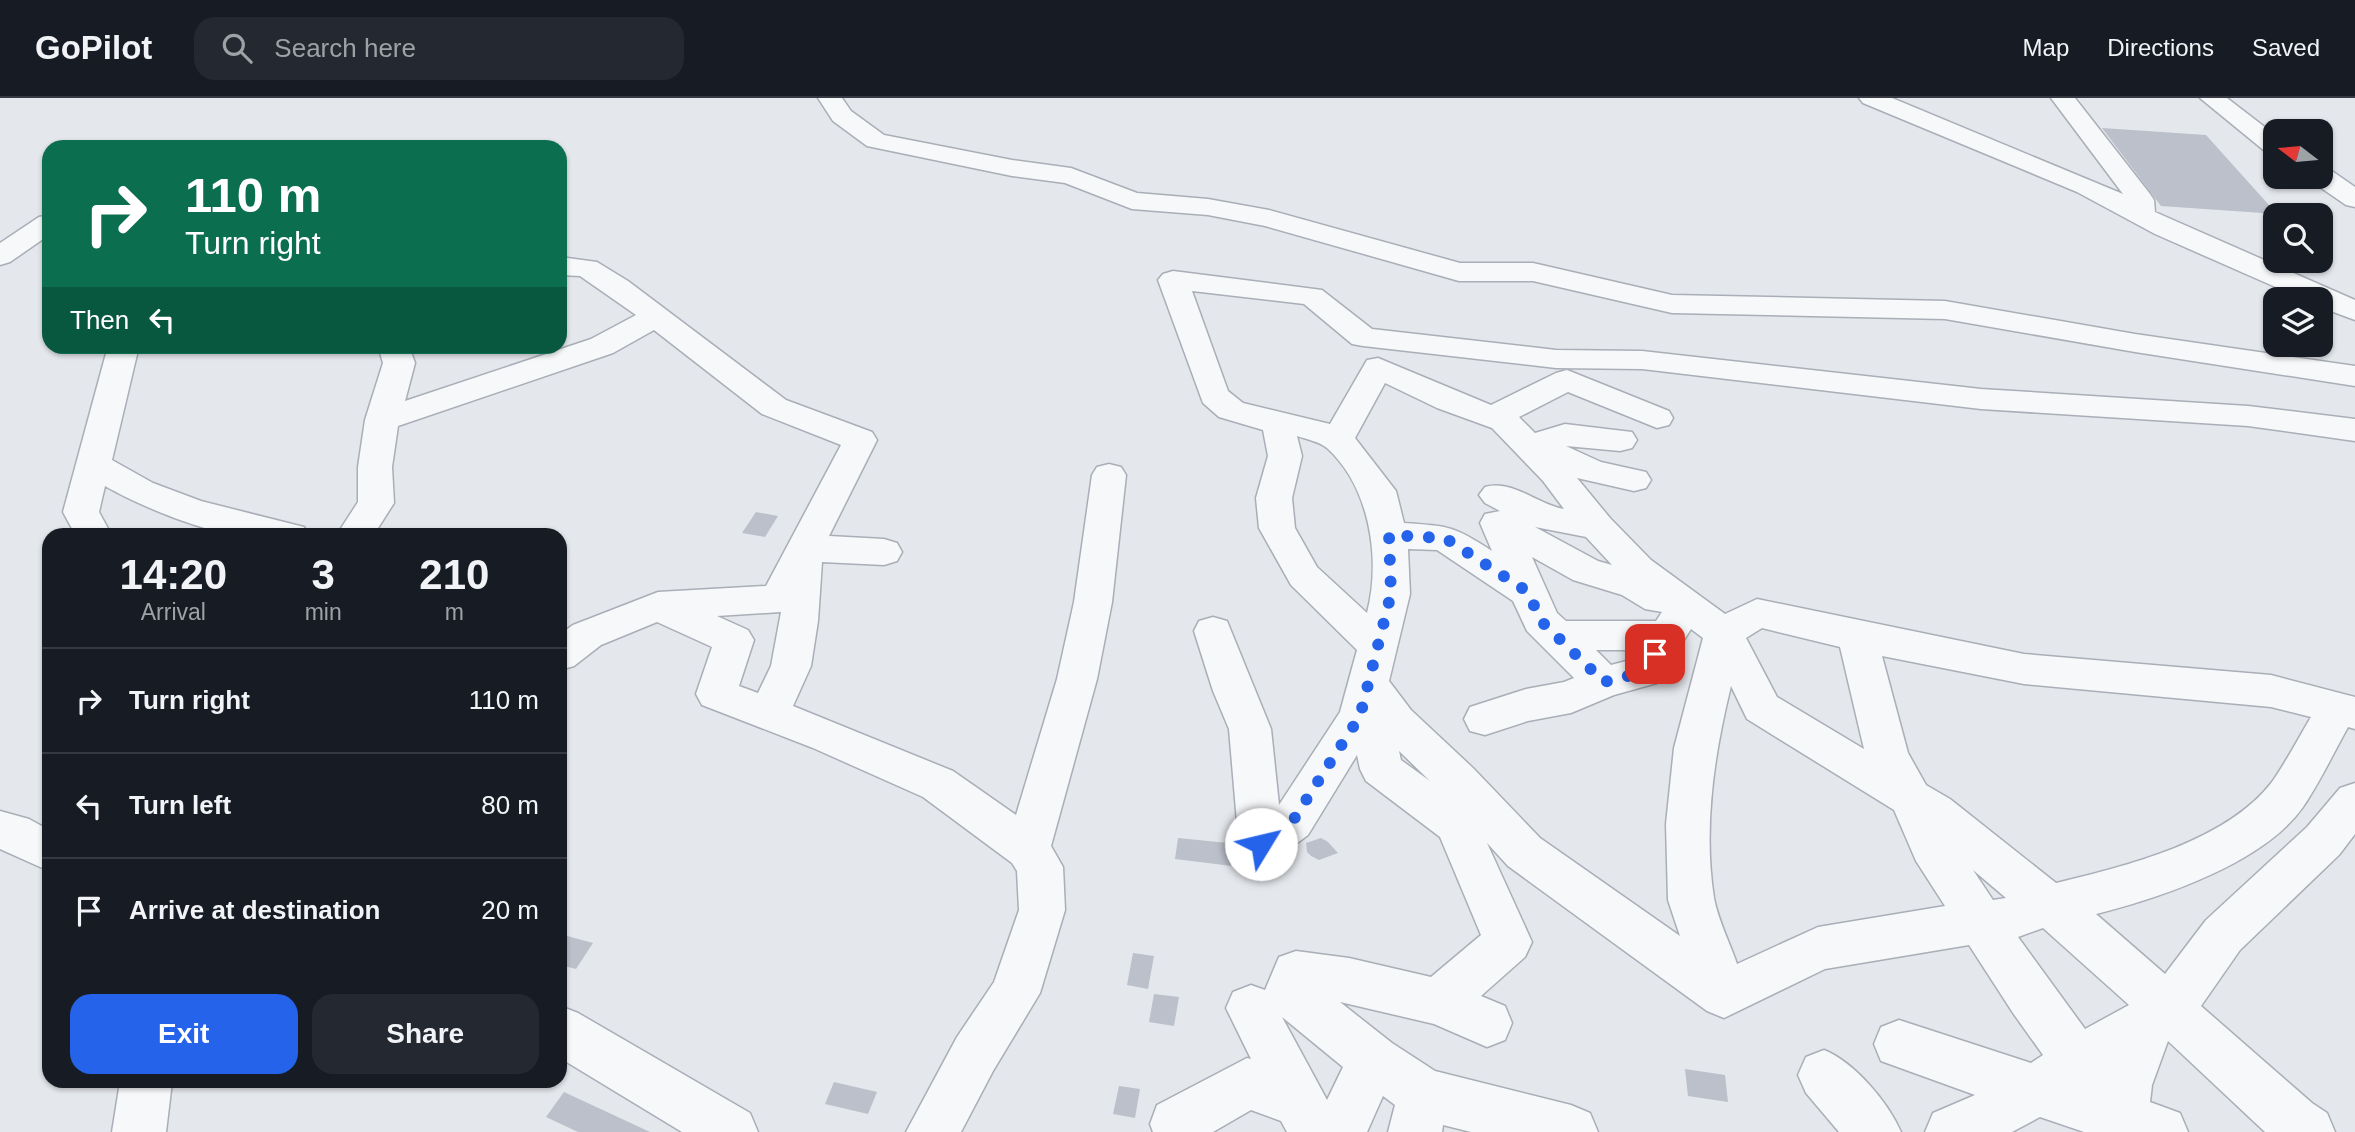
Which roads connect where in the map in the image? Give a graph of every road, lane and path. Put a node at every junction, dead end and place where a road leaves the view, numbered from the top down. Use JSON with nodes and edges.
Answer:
{"nodes":[{"id":1,"x":830,"y":98,"type":"edge"},
{"id":2,"x":1871,"y":98,"type":"edge"},
{"id":3,"x":2063,"y":98,"type":"edge"},
{"id":4,"x":2212,"y":98,"type":"edge"},
{"id":5,"x":2263,"y":138,"type":"edge"},
{"id":6,"x":2333,"y":184,"type":"edge"},
{"id":7,"x":2355,"y":198,"type":"edge"},
{"id":8,"x":2142,"y":217,"type":"junction"},
{"id":9,"x":42,"y":228,"type":"edge"},
{"id":10,"x":0,"y":256,"type":"edge"},
{"id":11,"x":567,"y":267,"type":"edge"},
{"id":12,"x":2355,"y":311,"type":"edge"},
{"id":13,"x":657,"y":316,"type":"junction"},
{"id":14,"x":122,"y":354,"type":"edge"},
{"id":15,"x":396,"y":354,"type":"edge"},
{"id":16,"x":2355,"y":376,"type":"edge"},
{"id":17,"x":1657,"y":418,"type":"dead end"},
{"id":18,"x":382,"y":420,"type":"junction"},
{"id":19,"x":1278,"y":424,"type":"junction"},
{"id":20,"x":2355,"y":430,"type":"edge"},
{"id":21,"x":1338,"y":439,"type":"junction"},
{"id":22,"x":1620,"y":440,"type":"dead end"},
{"id":23,"x":1526,"y":443,"type":"junction"},
{"id":24,"x":95,"y":465,"type":"junction"},
{"id":25,"x":1109,"y":475,"type":"dead end"},
{"id":26,"x":1634,"y":480,"type":"dead end"},
{"id":27,"x":1499,"y":516,"type":"junction"},
{"id":28,"x":1597,"y":527,"type":"junction"},
{"id":29,"x":90,"y":528,"type":"edge"},
{"id":30,"x":260,"y":528,"type":"edge"},
{"id":31,"x":359,"y":528,"type":"edge"},
{"id":32,"x":1389,"y":535,"type":"junction"},
{"id":33,"x":1445,"y":538,"type":"junction"},
{"id":34,"x":805,"y":548,"type":"junction"},
{"id":35,"x":884,"y":552,"type":"dead end"},
{"id":36,"x":1528,"y":592,"type":"junction"},
{"id":37,"x":658,"y":606,"type":"junction"},
{"id":38,"x":1674,"y":624,"type":"junction"},
{"id":39,"x":1213,"y":631,"type":"dead end"},
{"id":40,"x":1724,"y":633,"type":"junction"},
{"id":41,"x":1557,"y":636,"type":"junction"},
{"id":42,"x":1857,"y":636,"type":"junction"},
{"id":43,"x":567,"y":650,"type":"edge"},
{"id":44,"x":1604,"y":682,"type":"junction"},
{"id":45,"x":1376,"y":693,"type":"junction"},
{"id":46,"x":2346,"y":711,"type":"edge"},
{"id":47,"x":769,"y":713,"type":"junction"},
{"id":48,"x":1485,"y":719,"type":"dead end"},
{"id":49,"x":1871,"y":774,"type":"junction"},
{"id":50,"x":1912,"y":800,"type":"junction"},
{"id":51,"x":2355,"y":801,"type":"edge"},
{"id":52,"x":0,"y":830,"type":"edge"},
{"id":53,"x":42,"y":848,"type":"edge"},
{"id":54,"x":1028,"y":849,"type":"junction"},
{"id":55,"x":2050,"y":905,"type":"junction"},
{"id":56,"x":1971,"y":924,"type":"junction"},
{"id":57,"x":1724,"y":995,"type":"junction"},
{"id":58,"x":1438,"y":1002,"type":"junction"},
{"id":59,"x":1251,"y":1008,"type":"dead end"},
{"id":60,"x":2159,"y":1015,"type":"junction"},
{"id":61,"x":1487,"y":1023,"type":"dead end"},
{"id":62,"x":567,"y":1034,"type":"edge"},
{"id":63,"x":1899,"y":1044,"type":"dead end"},
{"id":64,"x":1374,"y":1060,"type":"junction"},
{"id":65,"x":1824,"y":1074,"type":"dead end"},
{"id":66,"x":145,"y":1088,"type":"edge"},
{"id":67,"x":2096,"y":1105,"type":"edge"},
{"id":68,"x":1420,"y":1113,"type":"edge"},
{"id":69,"x":1307,"y":1116,"type":"edge"},
{"id":70,"x":1176,"y":1124,"type":"dead end"},
{"id":71,"x":139,"y":1132,"type":"edge"},
{"id":72,"x":731,"y":1132,"type":"edge"},
{"id":73,"x":933,"y":1132,"type":"edge"},
{"id":74,"x":1339,"y":1132,"type":"edge"},
{"id":75,"x":1572,"y":1132,"type":"edge"},
{"id":76,"x":1874,"y":1132,"type":"edge"},
{"id":77,"x":1952,"y":1132,"type":"edge"},
{"id":78,"x":2308,"y":1132,"type":"edge"}],
"edges":[{"from":1,"to":16,"type":"street"},
{"from":2,"to":8,"type":"street"},
{"from":3,"to":8,"type":"street"},
{"from":4,"to":5,"type":"street"},
{"from":6,"to":7,"type":"street"},
{"from":8,"to":12,"type":"street"},
{"from":9,"to":10,"type":"street"},
{"from":11,"to":13,"type":"street"},
{"from":13,"to":18,"type":"street"},
{"from":13,"to":34,"type":"street"},
{"from":14,"to":24,"type":"street"},
{"from":15,"to":18,"type":"street"},
{"from":17,"to":23,"type":"street"},
{"from":18,"to":31,"type":"street"},
{"from":19,"to":20,"type":"street"},
{"from":19,"to":21,"type":"street"},
{"from":19,"to":45,"type":"street"},
{"from":21,"to":23,"type":"street"},
{"from":21,"to":32,"type":"street"},
{"from":22,"to":23,"type":"street"},
{"from":23,"to":26,"type":"street"},
{"from":23,"to":27,"type":"street"},
{"from":23,"to":28,"type":"street"},
{"from":24,"to":29,"type":"street"},
{"from":24,"to":30,"type":"street"},
{"from":25,"to":54,"type":"street"},
{"from":27,"to":28,"type":"street"},
{"from":27,"to":33,"type":"street"},
{"from":27,"to":36,"type":"street"},
{"from":27,"to":38,"type":"street"},
{"from":28,"to":40,"type":"street"},
{"from":32,"to":33,"type":"street"},
{"from":32,"to":45,"type":"street"},
{"from":33,"to":36,"type":"street"},
{"from":34,"to":35,"type":"street"},
{"from":34,"to":37,"type":"street"},
{"from":34,"to":47,"type":"street"},
{"from":36,"to":41,"type":"street"},
{"from":37,"to":43,"type":"street"},
{"from":37,"to":47,"type":"street"},
{"from":38,"to":40,"type":"street"},
{"from":38,"to":41,"type":"street"},
{"from":38,"to":44,"type":"street"},
{"from":39,"to":45,"type":"street"},
{"from":40,"to":42,"type":"street"},
{"from":40,"to":49,"type":"street"},
{"from":40,"to":57,"type":"street"},
{"from":41,"to":44,"type":"street"},
{"from":42,"to":46,"type":"street"},
{"from":42,"to":50,"type":"street"},
{"from":44,"to":48,"type":"street"},
{"from":45,"to":57,"type":"street"},
{"from":45,"to":58,"type":"street"},
{"from":46,"to":55,"type":"street"},
{"from":47,"to":54,"type":"street"},
{"from":49,"to":50,"type":"street"},
{"from":49,"to":56,"type":"street"},
{"from":50,"to":55,"type":"street"},
{"from":50,"to":56,"type":"street"},
{"from":51,"to":60,"type":"street"},
{"from":52,"to":53,"type":"street"},
{"from":54,"to":73,"type":"street"},
{"from":55,"to":56,"type":"street"},
{"from":55,"to":60,"type":"street"},
{"from":56,"to":57,"type":"street"},
{"from":56,"to":67,"type":"street"},
{"from":58,"to":61,"type":"street"},
{"from":58,"to":64,"type":"street"},
{"from":59,"to":69,"type":"street"},
{"from":60,"to":67,"type":"street"},
{"from":60,"to":67,"type":"street"},
{"from":60,"to":78,"type":"street"},
{"from":62,"to":72,"type":"street"},
{"from":63,"to":67,"type":"street"},
{"from":64,"to":68,"type":"street"},
{"from":64,"to":74,"type":"street"},
{"from":65,"to":76,"type":"street"},
{"from":66,"to":71,"type":"street"},
{"from":67,"to":77,"type":"street"},
{"from":68,"to":75,"type":"street"},
{"from":69,"to":70,"type":"street"}]}
